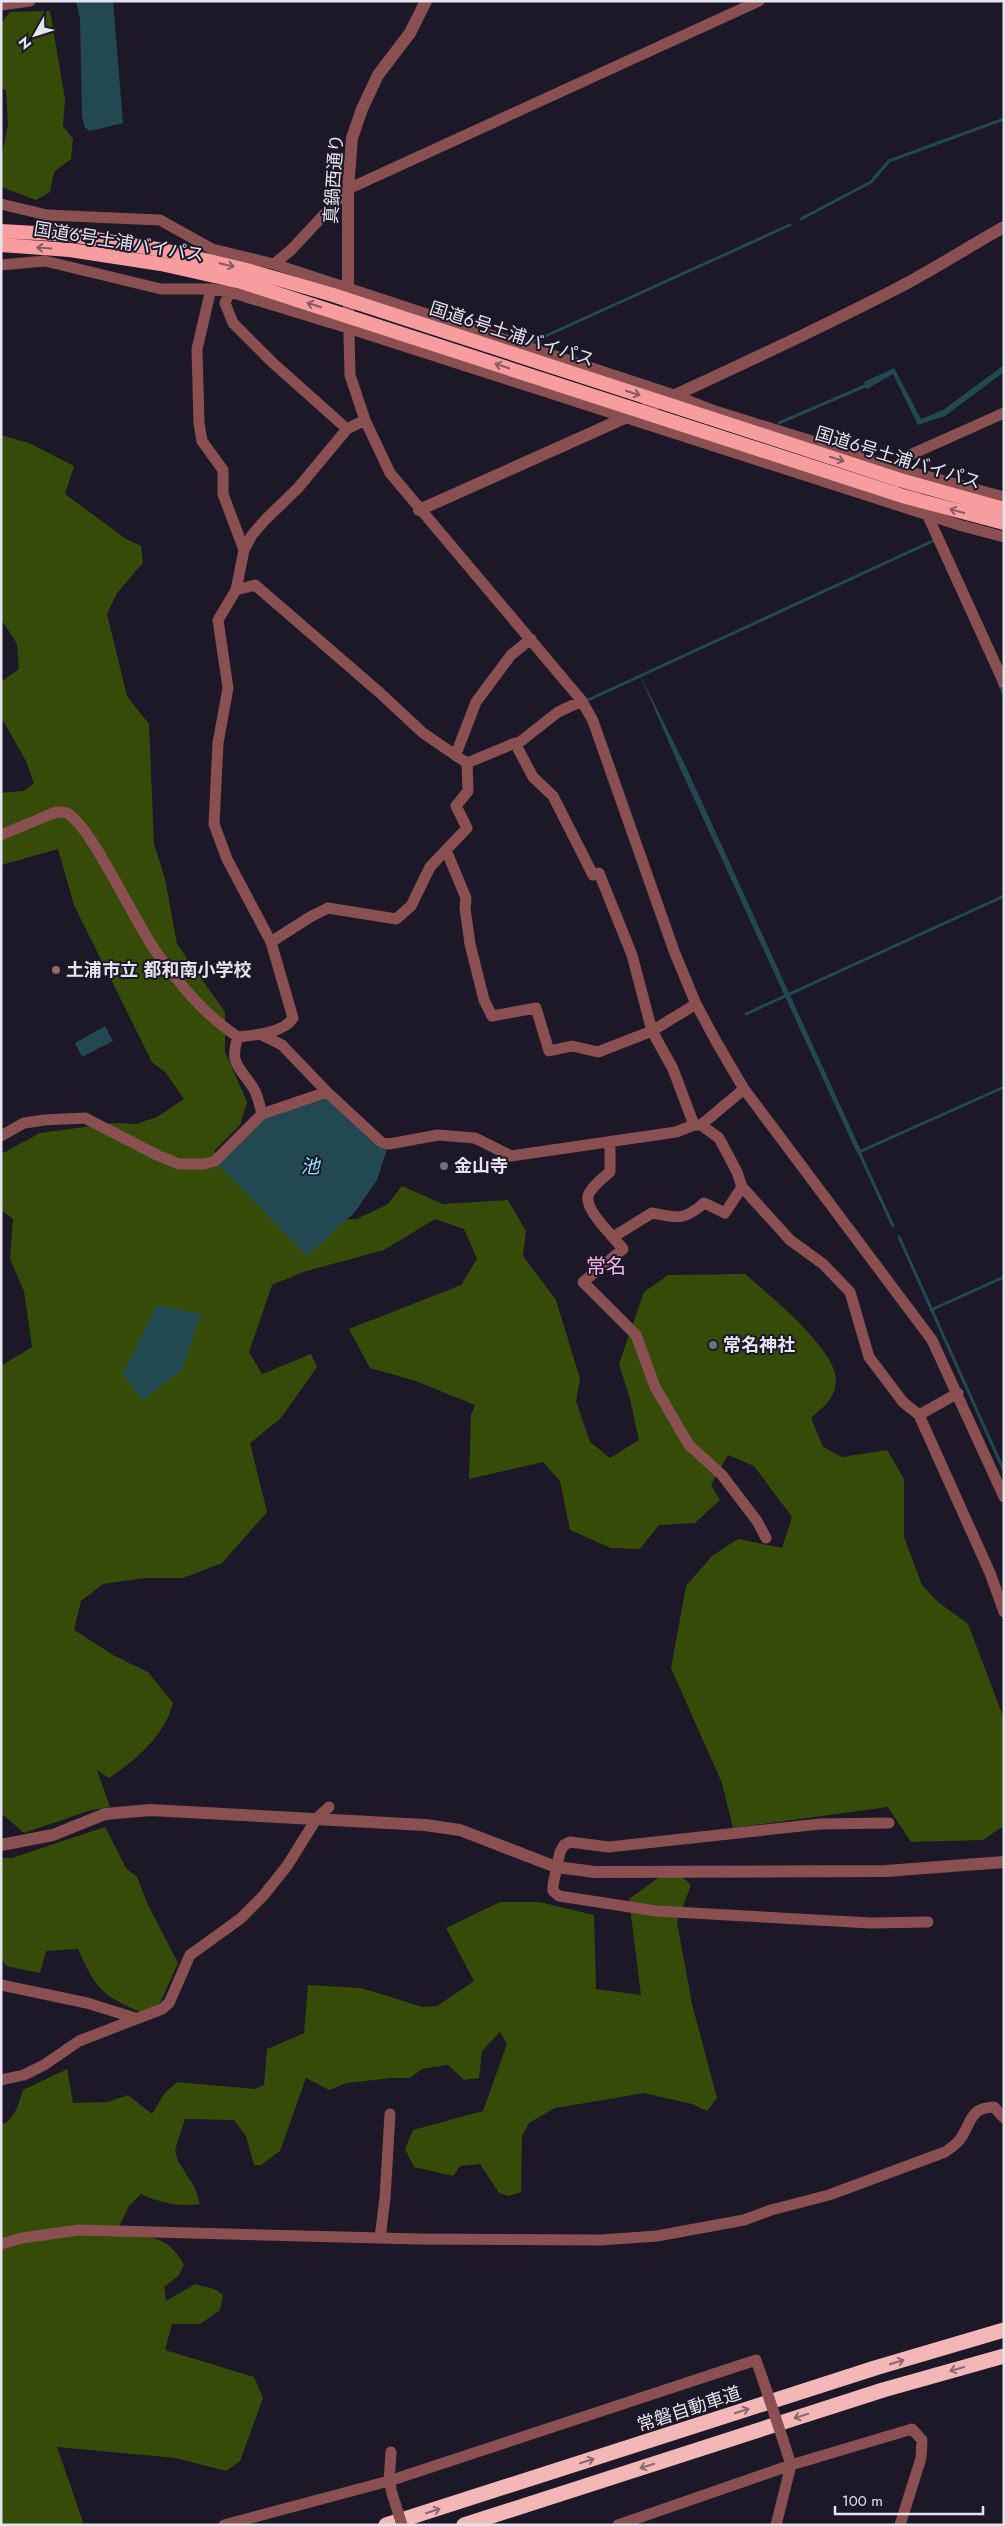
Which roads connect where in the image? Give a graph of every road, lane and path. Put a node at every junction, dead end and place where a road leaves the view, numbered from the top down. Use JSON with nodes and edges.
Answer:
{"nodes":[{"id":1,"x":30,"y":1,"type":"edge"},
{"id":2,"x":426,"y":1,"type":"edge"},
{"id":3,"x":759,"y":1,"type":"edge"},
{"id":4,"x":1,"y":4,"type":"edge"},
{"id":5,"x":348,"y":189,"type":"junction"},
{"id":6,"x":1,"y":204,"type":"edge"},
{"id":7,"x":1004,"y":227,"type":"edge"},
{"id":8,"x":1,"y":231,"type":"edge"},
{"id":9,"x":1,"y":245,"type":"edge"},
{"id":10,"x":162,"y":257,"type":"junction"},
{"id":11,"x":274,"y":264,"type":"junction"},
{"id":12,"x":1,"y":265,"type":"edge"},
{"id":13,"x":211,"y":288,"type":"junction"},
{"id":14,"x":348,"y":289,"type":"junction"},
{"id":15,"x":230,"y":292,"type":"junction"},
{"id":16,"x":348,"y":328,"type":"junction"},
{"id":17,"x":674,"y":395,"type":"junction"},
{"id":18,"x":1004,"y":413,"type":"edge"},
{"id":19,"x":627,"y":417,"type":"junction"},
{"id":20,"x":365,"y":420,"type":"junction"},
{"id":21,"x":348,"y":429,"type":"junction"},
{"id":22,"x":899,"y":468,"type":"junction"},
{"id":23,"x":1004,"y":497,"type":"edge"},
{"id":24,"x":1004,"y":509,"type":"edge"},
{"id":25,"x":419,"y":510,"type":"junction"},
{"id":26,"x":927,"y":514,"type":"junction"},
{"id":27,"x":1004,"y":523,"type":"edge"},
{"id":28,"x":1004,"y":537,"type":"edge"},
{"id":29,"x":244,"y":550,"type":"junction"},
{"id":30,"x":236,"y":590,"type":"junction"},
{"id":31,"x":531,"y":640,"type":"junction"},
{"id":32,"x":1004,"y":683,"type":"edge"},
{"id":33,"x":582,"y":701,"type":"junction"},
{"id":34,"x":516,"y":745,"type":"junction"},
{"id":35,"x":456,"y":754,"type":"junction"},
{"id":36,"x":467,"y":763,"type":"junction"},
{"id":37,"x":1,"y":835,"type":"edge"},
{"id":38,"x":446,"y":850,"type":"junction"},
{"id":39,"x":271,"y":942,"type":"junction"},
{"id":40,"x":696,"y":1004,"type":"junction"},
{"id":41,"x":652,"y":1030,"type":"junction"},
{"id":42,"x":262,"y":1035,"type":"junction"},
{"id":43,"x":238,"y":1037,"type":"junction"},
{"id":44,"x":744,"y":1090,"type":"junction"},
{"id":45,"x":327,"y":1092,"type":"junction"},
{"id":46,"x":262,"y":1114,"type":"junction"},
{"id":47,"x":698,"y":1125,"type":"junction"},
{"id":48,"x":1,"y":1136,"type":"edge"},
{"id":49,"x":610,"y":1143,"type":"junction"},
{"id":50,"x":742,"y":1187,"type":"junction"},
{"id":51,"x":613,"y":1237,"type":"junction"},
{"id":52,"x":958,"y":1394,"type":"junction"},
{"id":53,"x":919,"y":1415,"type":"junction"},
{"id":54,"x":1004,"y":1498,"type":"edge"},
{"id":55,"x":766,"y":1538,"type":"dead end"},
{"id":56,"x":1004,"y":1612,"type":"edge"},
{"id":57,"x":329,"y":1806,"type":"dead end"},
{"id":58,"x":317,"y":1818,"type":"junction"},
{"id":59,"x":889,"y":1822,"type":"dead end"},
{"id":60,"x":1,"y":1845,"type":"edge"},
{"id":61,"x":1004,"y":1862,"type":"edge"},
{"id":62,"x":556,"y":1867,"type":"junction"},
{"id":63,"x":928,"y":1922,"type":"dead end"},
{"id":64,"x":1,"y":1985,"type":"edge"},
{"id":65,"x":135,"y":2018,"type":"junction"},
{"id":66,"x":1,"y":2080,"type":"edge"},
{"id":67,"x":390,"y":2114,"type":"dead end"},
{"id":68,"x":1004,"y":2118,"type":"edge"},
{"id":69,"x":380,"y":2238,"type":"junction"},
{"id":70,"x":1,"y":2244,"type":"edge"},
{"id":71,"x":1004,"y":2330,"type":"edge"},
{"id":72,"x":1004,"y":2356,"type":"edge"},
{"id":73,"x":391,"y":2452,"type":"dead end"},
{"id":74,"x":791,"y":2465,"type":"junction"},
{"id":75,"x":390,"y":2485,"type":"junction"},
{"id":76,"x":224,"y":2525,"type":"edge"},
{"id":77,"x":386,"y":2525,"type":"edge"},
{"id":78,"x":402,"y":2525,"type":"edge"},
{"id":79,"x":464,"y":2525,"type":"edge"},
{"id":80,"x":618,"y":2525,"type":"edge"},
{"id":81,"x":776,"y":2525,"type":"edge"},
{"id":82,"x":900,"y":2525,"type":"edge"}],
"edges":[{"from":1,"to":4,"type":"street"},
{"from":2,"to":5,"type":"street","name":"真鍋西通り"},
{"from":3,"to":5,"type":"street"},
{"from":5,"to":11,"type":"street"},
{"from":5,"to":14,"type":"street","name":"真鍋西通り"},
{"from":6,"to":11,"type":"street"},
{"from":7,"to":17,"type":"street"},
{"from":8,"to":10,"type":"highway","name":"国道6号土浦バイパス"},
{"from":10,"to":9,"type":"highway","name":"国道6号土浦バイパス","one_way":true},
{"from":10,"to":24,"type":"highway","name":"国道6号土浦バイパス","one_way":true,"bridge":true},
{"from":27,"to":10,"type":"highway","name":"国道6号土浦バイパス","one_way":true,"bridge":true},
{"from":11,"to":14,"type":"street"},
{"from":12,"to":13,"type":"street"},
{"from":13,"to":15,"type":"street"},
{"from":13,"to":29,"type":"street"},
{"from":14,"to":16,"type":"street"},
{"from":14,"to":17,"type":"street"},
{"from":15,"to":16,"type":"street"},
{"from":15,"to":21,"type":"street"},
{"from":16,"to":19,"type":"street"},
{"from":16,"to":20,"type":"street"},
{"from":17,"to":19,"type":"street"},
{"from":17,"to":22,"type":"street"},
{"from":18,"to":22,"type":"street"},
{"from":19,"to":25,"type":"street"},
{"from":19,"to":26,"type":"street"},
{"from":20,"to":21,"type":"street"},
{"from":20,"to":25,"type":"street"},
{"from":21,"to":29,"type":"street"},
{"from":22,"to":23,"type":"street"},
{"from":22,"to":26,"type":"street"},
{"from":25,"to":31,"type":"street"},
{"from":26,"to":28,"type":"street"},
{"from":26,"to":32,"type":"street"},
{"from":29,"to":30,"type":"street"},
{"from":30,"to":35,"type":"street"},
{"from":30,"to":39,"type":"street"},
{"from":31,"to":33,"type":"street"},
{"from":31,"to":35,"type":"street"},
{"from":33,"to":34,"type":"street"},
{"from":33,"to":40,"type":"street"},
{"from":34,"to":36,"type":"street"},
{"from":34,"to":41,"type":"street"},
{"from":35,"to":36,"type":"street"},
{"from":36,"to":38,"type":"street"},
{"from":37,"to":43,"type":"street"},
{"from":38,"to":39,"type":"street"},
{"from":38,"to":41,"type":"street"},
{"from":39,"to":42,"type":"street"},
{"from":40,"to":41,"type":"street"},
{"from":40,"to":44,"type":"street"},
{"from":41,"to":47,"type":"street"},
{"from":42,"to":43,"type":"street"},
{"from":42,"to":45,"type":"street"},
{"from":43,"to":46,"type":"street"},
{"from":44,"to":47,"type":"street"},
{"from":44,"to":52,"type":"street"},
{"from":45,"to":46,"type":"street"},
{"from":45,"to":49,"type":"street"},
{"from":46,"to":48,"type":"street"},
{"from":47,"to":49,"type":"street"},
{"from":47,"to":50,"type":"street"},
{"from":49,"to":51,"type":"street"},
{"from":50,"to":51,"type":"street"},
{"from":50,"to":53,"type":"street"},
{"from":51,"to":55,"type":"street"},
{"from":52,"to":53,"type":"street"},
{"from":52,"to":54,"type":"street"},
{"from":53,"to":56,"type":"street"},
{"from":57,"to":58,"type":"street"},
{"from":58,"to":60,"type":"street"},
{"from":58,"to":62,"type":"street"},
{"from":58,"to":65,"type":"street"},
{"from":59,"to":62,"type":"street"},
{"from":61,"to":62,"type":"street"},
{"from":62,"to":63,"type":"street"},
{"from":64,"to":65,"type":"street"},
{"from":65,"to":66,"type":"street"},
{"from":67,"to":69,"type":"street"},
{"from":68,"to":69,"type":"street"},
{"from":69,"to":70,"type":"street"},
{"from":77,"to":71,"type":"highway","name":"常磐自動車道","one_way":true},
{"from":72,"to":79,"type":"highway","one_way":true},
{"from":73,"to":75,"type":"street"},
{"from":74,"to":75,"type":"street","bridge":true},
{"from":74,"to":80,"type":"street"},
{"from":74,"to":81,"type":"street"},
{"from":74,"to":82,"type":"street"},
{"from":75,"to":76,"type":"street"},
{"from":75,"to":78,"type":"street","bridge":true}]}
